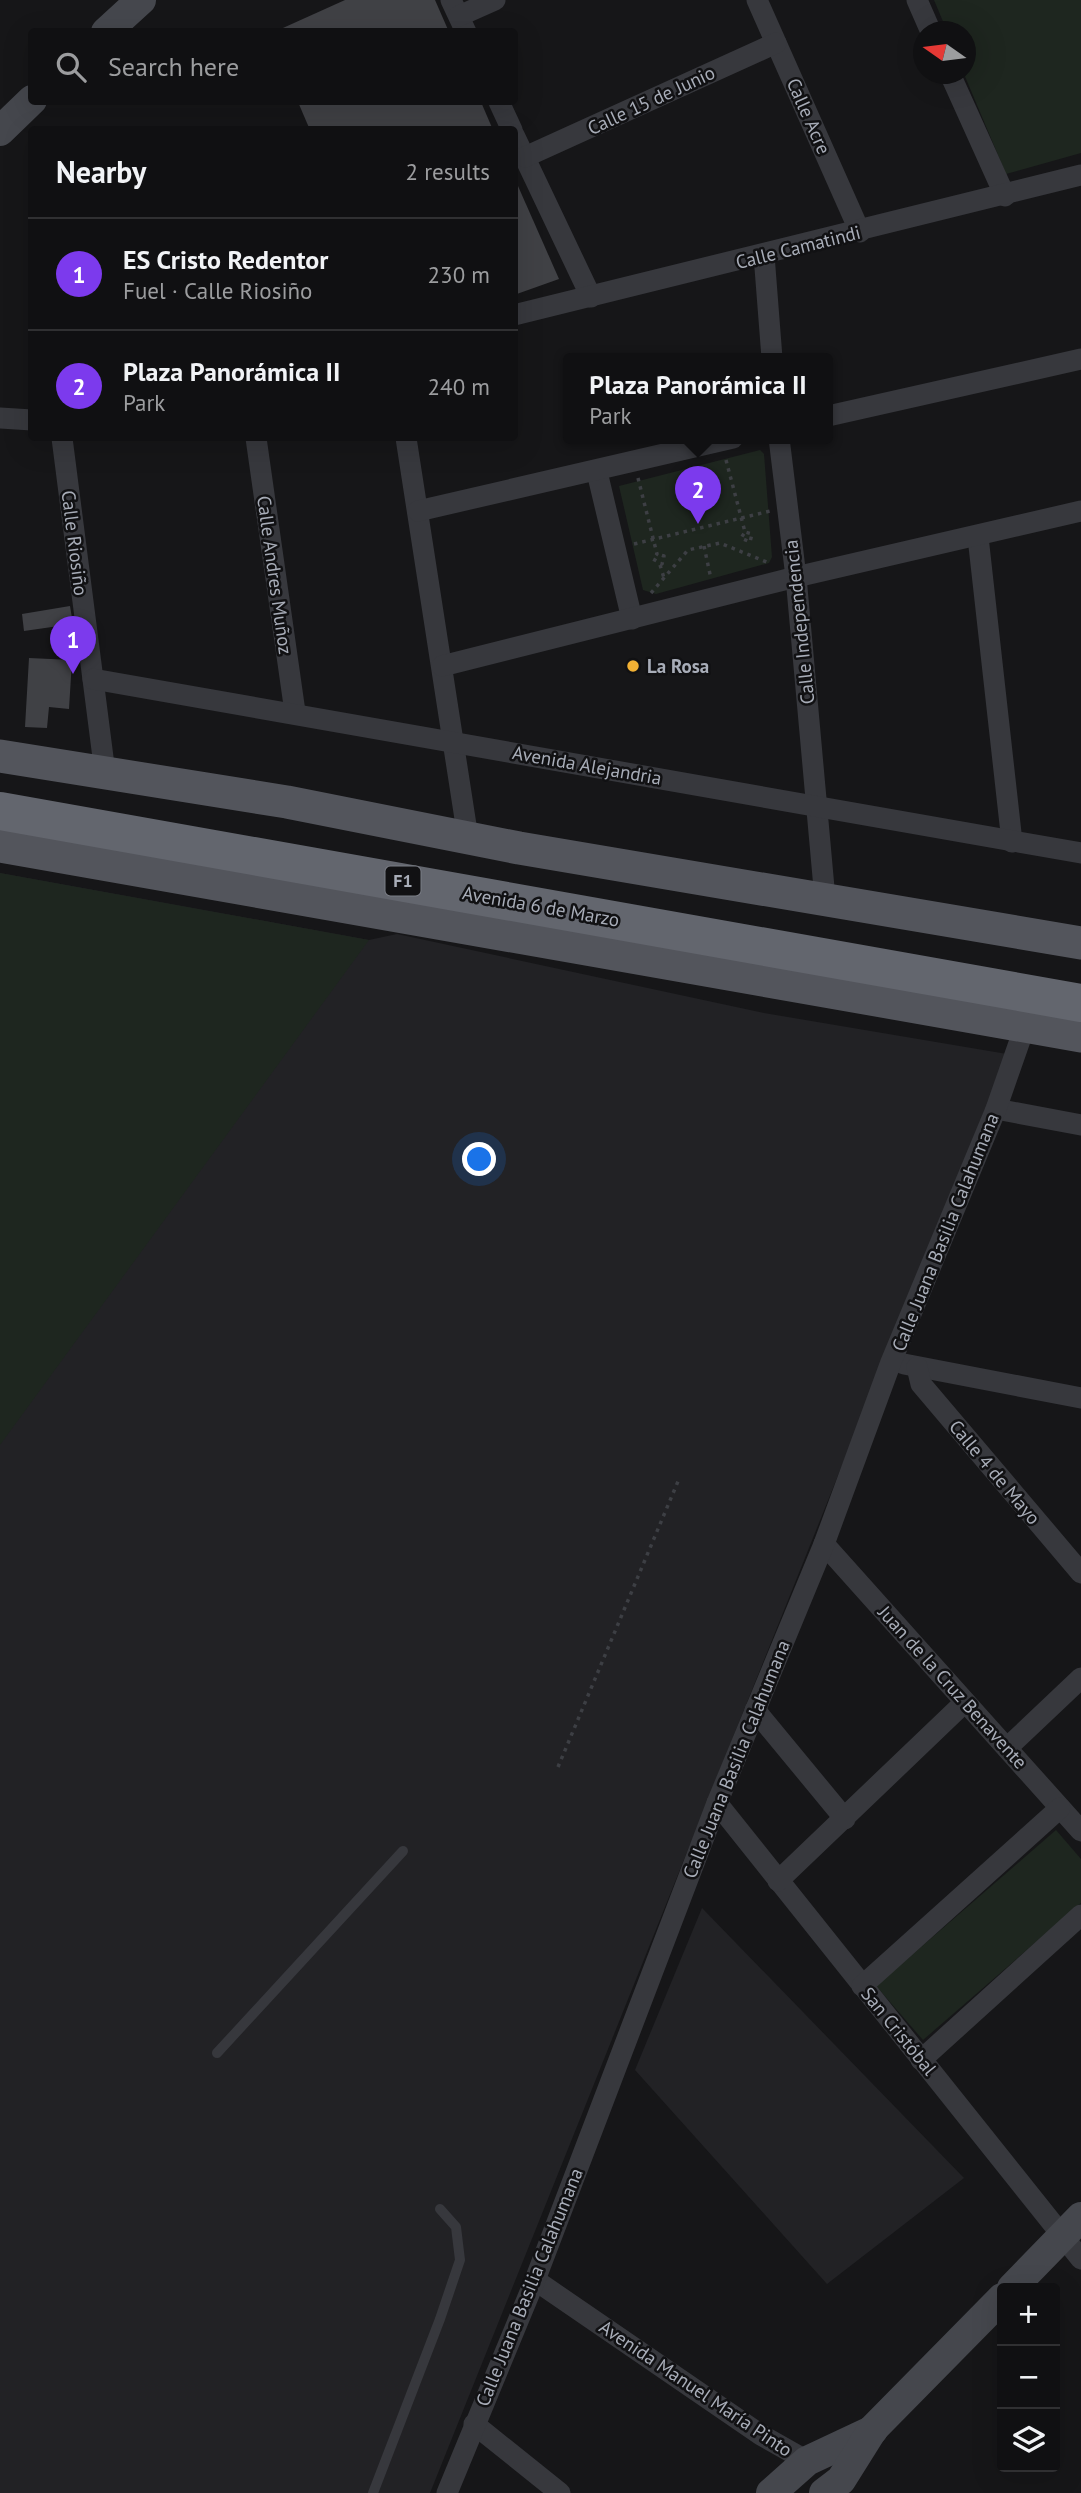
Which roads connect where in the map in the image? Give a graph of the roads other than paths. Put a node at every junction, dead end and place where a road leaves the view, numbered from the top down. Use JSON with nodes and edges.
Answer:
{"nodes":[{"id":1,"x":141,"y":0,"type":"edge"},
{"id":2,"x":495,"y":0,"type":"edge"},
{"id":3,"x":757,"y":0,"type":"edge"},
{"id":4,"x":917,"y":0,"type":"edge"},
{"id":5,"x":459,"y":16,"type":"edge"},
{"id":6,"x":926,"y":21,"type":"edge"},
{"id":7,"x":110,"y":28,"type":"edge"},
{"id":8,"x":776,"y":43,"type":"junction"},
{"id":9,"x":954,"y":84,"type":"edge"},
{"id":10,"x":28,"y":104,"type":"edge"},
{"id":11,"x":500,"y":105,"type":"edge"},
{"id":12,"x":510,"y":126,"type":"edge"},
{"id":13,"x":0,"y":131,"type":"edge"},
{"id":14,"x":518,"y":143,"type":"edge"},
{"id":15,"x":525,"y":157,"type":"junction"},
{"id":16,"x":1081,"y":175,"type":"edge"},
{"id":17,"x":1005,"y":197,"type":"junction"},
{"id":18,"x":860,"y":232,"type":"junction"},
{"id":19,"x":764,"y":255,"type":"junction"},
{"id":20,"x":591,"y":297,"type":"junction"},
{"id":21,"x":518,"y":314,"type":"edge"},
{"id":22,"x":772,"y":353,"type":"edge"},
{"id":23,"x":1081,"y":359,"type":"edge"},
{"id":24,"x":833,"y":415,"type":"edge"},
{"id":25,"x":0,"y":418,"type":"edge"},
{"id":26,"x":28,"y":420,"type":"edge"},
{"id":27,"x":62,"y":441,"type":"edge"},
{"id":28,"x":256,"y":441,"type":"edge"},
{"id":29,"x":406,"y":441,"type":"edge"},
{"id":30,"x":780,"y":444,"type":"edge"},
{"id":31,"x":729,"y":446,"type":"edge"},
{"id":32,"x":597,"y":472,"type":"junction"},
{"id":33,"x":418,"y":511,"type":"junction"},
{"id":34,"x":1081,"y":511,"type":"edge"},
{"id":35,"x":978,"y":537,"type":"junction"},
{"id":36,"x":796,"y":577,"type":"junction"},
{"id":37,"x":632,"y":619,"type":"junction"},
{"id":38,"x":442,"y":666,"type":"junction"},
{"id":39,"x":93,"y":679,"type":"junction"},
{"id":40,"x":295,"y":712,"type":"junction"},
{"id":41,"x":453,"y":741,"type":"junction"},
{"id":42,"x":0,"y":756,"type":"edge"},
{"id":43,"x":105,"y":773,"type":"junction"},
{"id":44,"x":0,"y":786,"type":"edge"},
{"id":45,"x":817,"y":806,"type":"junction"},
{"id":46,"x":0,"y":811,"type":"edge"},
{"id":47,"x":468,"y":838,"type":"junction"},
{"id":48,"x":1012,"y":842,"type":"junction"},
{"id":49,"x":0,"y":846,"type":"edge"},
{"id":50,"x":1081,"y":853,"type":"edge"},
{"id":51,"x":825,"y":899,"type":"junction"},
{"id":52,"x":1081,"y":943,"type":"edge"},
{"id":53,"x":1081,"y":977,"type":"edge"},
{"id":54,"x":1081,"y":1003,"type":"edge"},
{"id":55,"x":1025,"y":1026,"type":"junction"},
{"id":56,"x":1081,"y":1037,"type":"edge"},
{"id":57,"x":996,"y":1109,"type":"junction"},
{"id":58,"x":1081,"y":1125,"type":"edge"},
{"id":59,"x":891,"y":1362,"type":"junction"},
{"id":60,"x":917,"y":1367,"type":"junction"},
{"id":61,"x":1081,"y":1398,"type":"edge"},
{"id":62,"x":824,"y":1544,"type":"junction"},
{"id":63,"x":1081,"y":1573,"type":"edge"},
{"id":64,"x":1081,"y":1678,"type":"edge"},
{"id":65,"x":965,"y":1702,"type":"junction"},
{"id":66,"x":755,"y":1710,"type":"junction"},
{"id":67,"x":1007,"y":1748,"type":"junction"},
{"id":68,"x":717,"y":1803,"type":"junction"},
{"id":69,"x":1060,"y":1808,"type":"junction"},
{"id":70,"x":845,"y":1819,"type":"junction"},
{"id":71,"x":1081,"y":1831,"type":"edge"},
{"id":72,"x":403,"y":1851,"type":"dead end"},
{"id":73,"x":778,"y":1881,"type":"junction"},
{"id":74,"x":1081,"y":1915,"type":"edge"},
{"id":75,"x":862,"y":1986,"type":"junction"},
{"id":76,"x":216,"y":2053,"type":"dead end"},
{"id":77,"x":921,"y":2060,"type":"junction"},
{"id":78,"x":440,"y":2209,"type":"dead end"},
{"id":79,"x":1075,"y":2237,"type":"edge"},
{"id":80,"x":535,"y":2280,"type":"junction"},
{"id":81,"x":1018,"y":2283,"type":"edge"},
{"id":82,"x":997,"y":2303,"type":"edge"},
{"id":83,"x":474,"y":2424,"type":"junction"},
{"id":84,"x":873,"y":2429,"type":"junction"},
{"id":85,"x":807,"y":2461,"type":"junction"},
{"id":86,"x":841,"y":2489,"type":"edge"},
{"id":87,"x":373,"y":2493,"type":"edge"},
{"id":88,"x":447,"y":2493,"type":"edge"},
{"id":89,"x":560,"y":2493,"type":"edge"},
{"id":90,"x":771,"y":2493,"type":"edge"}],
"edges":[{"from":1,"to":7,"type":"street"},
{"from":2,"to":5,"type":"street"},
{"from":3,"to":8,"type":"street","name":"Calle Acre"},
{"from":4,"to":6,"type":"street"},
{"from":8,"to":15,"type":"street","name":"Calle 15 de Junio"},
{"from":8,"to":18,"type":"street","name":"Calle Acre"},
{"from":9,"to":17,"type":"street"},
{"from":10,"to":13,"type":"street"},
{"from":11,"to":12,"type":"street"},
{"from":14,"to":15,"type":"street"},
{"from":15,"to":20,"type":"street"},
{"from":16,"to":17,"type":"street","name":"Calle Camatindi"},
{"from":17,"to":18,"type":"street","name":"Calle Camatindi"},
{"from":18,"to":19,"type":"street","name":"Calle Camatindi"},
{"from":19,"to":20,"type":"street","name":"Calle Camatindi"},
{"from":19,"to":22,"type":"street"},
{"from":20,"to":21,"type":"street","name":"Calle Camatindi"},
{"from":23,"to":24,"type":"street"},
{"from":25,"to":26,"type":"street"},
{"from":27,"to":39,"type":"street","name":"Calle Riosiño"},
{"from":28,"to":40,"type":"street","name":"Calle Andres Muñoz"},
{"from":29,"to":33,"type":"street"},
{"from":30,"to":36,"type":"street","name":"Calle Independencia"},
{"from":31,"to":32,"type":"street"},
{"from":32,"to":33,"type":"street"},
{"from":32,"to":37,"type":"street"},
{"from":33,"to":38,"type":"street"},
{"from":34,"to":35,"type":"street"},
{"from":35,"to":36,"type":"street"},
{"from":35,"to":48,"type":"street"},
{"from":36,"to":37,"type":"street"},
{"from":36,"to":45,"type":"street","name":"Calle Independencia"},
{"from":37,"to":38,"type":"street"},
{"from":38,"to":41,"type":"street"},
{"from":39,"to":40,"type":"street","name":"Avenida Alejandria"},
{"from":39,"to":43,"type":"street","name":"Calle Riosiño"},
{"from":40,"to":41,"type":"street","name":"Avenida Alejandria"},
{"from":41,"to":45,"type":"street","name":"Avenida Alejandria"},
{"from":41,"to":47,"type":"street"},
{"from":42,"to":43,"type":"main road"},
{"from":43,"to":47,"type":"main road"},
{"from":44,"to":53,"type":"highway","name":"Avenida 6 de Marzo","number":"F1"},
{"from":45,"to":48,"type":"street","name":"Avenida Alejandria"},
{"from":45,"to":51,"type":"street","name":"Calle Independencia"},
{"from":46,"to":54,"type":"highway","name":"Avenida 6 de Marzo","number":"F1"},
{"from":47,"to":51,"type":"main road"},
{"from":48,"to":50,"type":"street","name":"Avenida Alejandria"},
{"from":49,"to":55,"type":"main road","name":"Avenida 6 de Marzo"},
{"from":51,"to":52,"type":"main road"},
{"from":55,"to":56,"type":"main road","name":"Avenida 6 de Marzo"},
{"from":55,"to":57,"type":"street","name":"Calle Juana Basilia Calahumana"},
{"from":57,"to":58,"type":"street"},
{"from":57,"to":59,"type":"street","name":"Calle Juana Basilia Calahumana"},
{"from":59,"to":60,"type":"street"},
{"from":59,"to":62,"type":"street","name":"Calle Juana Basilia Calahumana"},
{"from":60,"to":61,"type":"street"},
{"from":60,"to":63,"type":"street","name":"Calle 4 de Mayo"},
{"from":62,"to":65,"type":"street","name":"Juan de la Cruz Benavente"},
{"from":62,"to":66,"type":"street","name":"Calle Juana Basilia Calahumana"},
{"from":64,"to":67,"type":"street"},
{"from":65,"to":67,"type":"street","name":"Juan de la Cruz Benavente"},
{"from":65,"to":70,"type":"street"},
{"from":66,"to":68,"type":"street","name":"Calle Juana Basilia Calahumana"},
{"from":66,"to":70,"type":"street"},
{"from":67,"to":69,"type":"street","name":"Juan de la Cruz Benavente"},
{"from":68,"to":73,"type":"street","name":"San Cristóbal"},
{"from":68,"to":80,"type":"street","name":"Calle Juana Basilia Calahumana"},
{"from":69,"to":71,"type":"street","name":"Juan de la Cruz Benavente"},
{"from":69,"to":75,"type":"street"},
{"from":70,"to":73,"type":"street"},
{"from":72,"to":76,"type":"lane"},
{"from":73,"to":75,"type":"street","name":"San Cristóbal"},
{"from":74,"to":77,"type":"street"},
{"from":75,"to":77,"type":"street","name":"San Cristóbal"},
{"from":77,"to":79,"type":"street","name":"San Cristóbal"},
{"from":78,"to":87,"type":"lane"},
{"from":79,"to":81,"type":"street"},
{"from":80,"to":83,"type":"street","name":"Calle Juana Basilia Calahumana"},
{"from":80,"to":85,"type":"street","name":"Avenida Manuel María Pinto"},
{"from":82,"to":84,"type":"street"},
{"from":83,"to":88,"type":"street","name":"Calle Juana Basilia Calahumana"},
{"from":83,"to":89,"type":"street"},
{"from":84,"to":85,"type":"street"},
{"from":84,"to":86,"type":"street"},
{"from":85,"to":86,"type":"street","name":"Avenida Manuel María Pinto"},
{"from":85,"to":90,"type":"street"}]}
